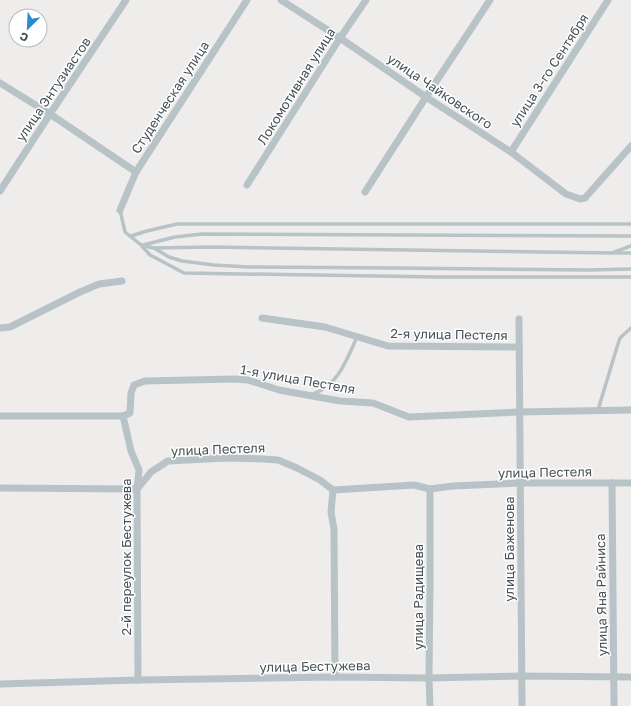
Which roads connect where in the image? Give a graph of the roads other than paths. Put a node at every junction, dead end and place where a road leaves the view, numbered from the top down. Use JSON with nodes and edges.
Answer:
{"nodes":[{"id":1,"x":126,"y":0,"type":"edge"},
{"id":2,"x":247,"y":0,"type":"edge"},
{"id":3,"x":281,"y":0,"type":"edge"},
{"id":4,"x":366,"y":0,"type":"edge"},
{"id":5,"x":490,"y":0,"type":"edge"},
{"id":6,"x":608,"y":0,"type":"edge"},
{"id":7,"x":340,"y":38,"type":"junction"},
{"id":8,"x":0,"y":83,"type":"edge"},
{"id":9,"x":426,"y":97,"type":"junction"},
{"id":10,"x":50,"y":114,"type":"junction"},
{"id":11,"x":631,"y":146,"type":"edge"},
{"id":12,"x":511,"y":152,"type":"junction"},
{"id":13,"x":136,"y":172,"type":"junction"},
{"id":14,"x":248,"y":185,"type":"dead end"},
{"id":15,"x":0,"y":191,"type":"edge"},
{"id":16,"x":365,"y":192,"type":"dead end"},
{"id":17,"x":120,"y":210,"type":"joint"},
{"id":18,"x":631,"y":224,"type":"edge"},
{"id":19,"x":131,"y":236,"type":"junction"},
{"id":20,"x":631,"y":236,"type":"edge"},
{"id":21,"x":141,"y":245,"type":"junction"},
{"id":22,"x":631,"y":246,"type":"edge"},
{"id":23,"x":153,"y":248,"type":"junction"},
{"id":24,"x":612,"y":253,"type":"junction"},
{"id":25,"x":631,"y":253,"type":"edge"},
{"id":26,"x":631,"y":269,"type":"edge"},
{"id":27,"x":631,"y":277,"type":"edge"},
{"id":28,"x":122,"y":281,"type":"dead end"},
{"id":29,"x":262,"y":318,"type":"dead end"},
{"id":30,"x":519,"y":319,"type":"dead end"},
{"id":31,"x":0,"y":328,"type":"edge"},
{"id":32,"x":631,"y":328,"type":"edge"},
{"id":33,"x":357,"y":337,"type":"junction"},
{"id":34,"x":519,"y":347,"type":"junction"},
{"id":35,"x":308,"y":395,"type":"junction"},
{"id":36,"x":598,"y":410,"type":"junction"},
{"id":37,"x":631,"y":410,"type":"edge"},
{"id":38,"x":519,"y":412,"type":"junction"},
{"id":39,"x":0,"y":416,"type":"edge"},
{"id":40,"x":123,"y":416,"type":"junction"},
{"id":41,"x":520,"y":483,"type":"junction"},
{"id":42,"x":612,"y":483,"type":"junction"},
{"id":43,"x":631,"y":483,"type":"edge"},
{"id":44,"x":0,"y":488,"type":"edge"},
{"id":45,"x":137,"y":489,"type":"junction"},
{"id":46,"x":430,"y":489,"type":"junction"},
{"id":47,"x":333,"y":490,"type":"junction"},
{"id":48,"x":522,"y":676,"type":"junction"},
{"id":49,"x":614,"y":677,"type":"junction"},
{"id":50,"x":631,"y":677,"type":"edge"},
{"id":51,"x":335,"y":678,"type":"junction"},
{"id":52,"x":429,"y":678,"type":"junction"},
{"id":53,"x":138,"y":680,"type":"junction"},
{"id":54,"x":0,"y":684,"type":"edge"},
{"id":55,"x":430,"y":706,"type":"edge"},
{"id":56,"x":522,"y":706,"type":"edge"},
{"id":57,"x":614,"y":706,"type":"edge"}],
"edges":[{"from":1,"to":10,"type":"street","name":"улица Энтузиастов"},
{"from":2,"to":13,"type":"street","name":"Студенческая улица"},
{"from":3,"to":7,"type":"street","name":"улица Чайковского"},
{"from":4,"to":7,"type":"street","name":"Локомотивная улица"},
{"from":5,"to":9,"type":"street"},
{"from":6,"to":12,"type":"street","name":"улица 3-го Сентября"},
{"from":7,"to":9,"type":"street","name":"улица Чайковского"},
{"from":7,"to":14,"type":"street","name":"Локомотивная улица"},
{"from":8,"to":10,"type":"street"},
{"from":9,"to":12,"type":"street","name":"улица Чайковского"},
{"from":9,"to":16,"type":"street"},
{"from":10,"to":13,"type":"street"},
{"from":10,"to":15,"type":"street","name":"улица Энтузиастов"},
{"from":11,"to":12,"type":"street","name":"улица Чайковского"},
{"from":13,"to":17,"type":"street","name":"Студенческая улица"},
{"from":17,"to":19,"type":"lane"},
{"from":18,"to":19,"type":"lane"},
{"from":19,"to":21,"type":"lane"},
{"from":20,"to":21,"type":"lane"},
{"from":21,"to":23,"type":"lane"},
{"from":21,"to":27,"type":"lane"},
{"from":22,"to":24,"type":"lane"},
{"from":23,"to":24,"type":"lane"},
{"from":23,"to":26,"type":"lane"},
{"from":24,"to":25,"type":"lane"},
{"from":28,"to":31,"type":"street"},
{"from":29,"to":33,"type":"street","name":"2-я улица Пестеля"},
{"from":30,"to":34,"type":"street","name":"улица Баженова"},
{"from":32,"to":36,"type":"lane"},
{"from":33,"to":34,"type":"street","name":"2-я улица Пестеля"},
{"from":33,"to":35,"type":"lane"},
{"from":34,"to":38,"type":"street","name":"улица Баженова"},
{"from":35,"to":38,"type":"street","name":"1-я улица Пестеля"},
{"from":35,"to":40,"type":"street","name":"1-я улица Пестеля"},
{"from":36,"to":37,"type":"street","name":"1-я улица Пестеля"},
{"from":36,"to":38,"type":"street","name":"1-я улица Пестеля"},
{"from":38,"to":41,"type":"street","name":"улица Баженова"},
{"from":39,"to":40,"type":"street"},
{"from":40,"to":45,"type":"street","name":"2-й переулок Бестужева"},
{"from":41,"to":42,"type":"street","name":"улица Пестеля"},
{"from":41,"to":46,"type":"street","name":"улица Пестеля"},
{"from":41,"to":48,"type":"street","name":"улица Баженова"},
{"from":42,"to":43,"type":"street","name":"улица Пестеля"},
{"from":42,"to":49,"type":"street","name":"улица Яна Райниса"},
{"from":44,"to":45,"type":"street"},
{"from":45,"to":47,"type":"street","name":"улица Пестеля"},
{"from":45,"to":53,"type":"street","name":"2-й переулок Бестужева"},
{"from":46,"to":47,"type":"street","name":"улица Пестеля"},
{"from":46,"to":52,"type":"street","name":"улица Радищева"},
{"from":47,"to":51,"type":"street"},
{"from":48,"to":49,"type":"street","name":"улица Бестужева"},
{"from":48,"to":52,"type":"street","name":"улица Бестужева"},
{"from":48,"to":56,"type":"street","name":"улица Баженова"},
{"from":49,"to":50,"type":"street","name":"улица Бестужева"},
{"from":49,"to":57,"type":"street","name":"улица Яна Райниса"},
{"from":51,"to":52,"type":"street","name":"улица Бестужева"},
{"from":51,"to":53,"type":"street","name":"улица Бестужева"},
{"from":52,"to":55,"type":"street","name":"улица Радищева"},
{"from":53,"to":54,"type":"street","name":"улица Бестужева"}]}
